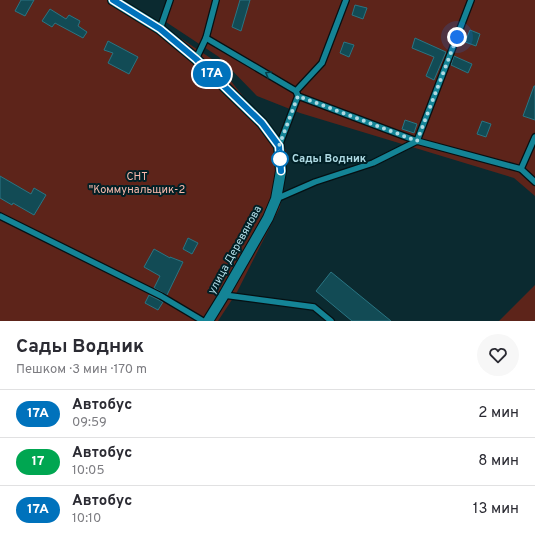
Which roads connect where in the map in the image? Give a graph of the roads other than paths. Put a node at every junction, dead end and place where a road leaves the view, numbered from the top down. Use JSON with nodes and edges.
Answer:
{"nodes":[{"id":1,"x":113,"y":0,"type":"edge"},
{"id":2,"x":170,"y":0,"type":"edge"},
{"id":3,"x":216,"y":0,"type":"edge"},
{"id":4,"x":346,"y":0,"type":"edge"},
{"id":5,"x":471,"y":0,"type":"edge"},
{"id":6,"x":160,"y":29,"type":"junction"},
{"id":7,"x":206,"y":38,"type":"junction"},
{"id":8,"x":196,"y":59,"type":"junction"},
{"id":9,"x":297,"y":93,"type":"junction"},
{"id":10,"x":535,"y":137,"type":"edge"},
{"id":11,"x":417,"y":141,"type":"junction"},
{"id":12,"x":279,"y":146,"type":"junction"},
{"id":13,"x":521,"y":169,"type":"junction"},
{"id":14,"x":535,"y":182,"type":"edge"},
{"id":15,"x":276,"y":199,"type":"junction"},
{"id":16,"x":0,"y":216,"type":"edge"},
{"id":17,"x":224,"y":295,"type":"junction"},
{"id":18,"x":203,"y":321,"type":"edge"},
{"id":19,"x":208,"y":321,"type":"edge"},
{"id":20,"x":331,"y":321,"type":"edge"}],
"edges":[{"from":1,"to":6,"type":"street"},
{"from":2,"to":6,"type":"lane"},
{"from":3,"to":7,"type":"lane"},
{"from":4,"to":9,"type":"lane"},
{"from":5,"to":11,"type":"lane"},
{"from":6,"to":8,"type":"street"},
{"from":7,"to":8,"type":"lane"},
{"from":9,"to":7,"type":"lane","one_way":true},
{"from":8,"to":12,"type":"street"},
{"from":9,"to":11,"type":"lane"},
{"from":9,"to":12,"type":"lane"},
{"from":10,"to":13,"type":"lane"},
{"from":11,"to":13,"type":"lane"},
{"from":11,"to":15,"type":"lane"},
{"from":12,"to":15,"type":"street","name":"улица Деревянова"},
{"from":13,"to":14,"type":"lane"},
{"from":15,"to":17,"type":"street","name":"улица Деревянова"},
{"from":16,"to":18,"type":"lane"},
{"from":17,"to":19,"type":"street","name":"улица Деревянова"},
{"from":17,"to":20,"type":"lane"}]}
